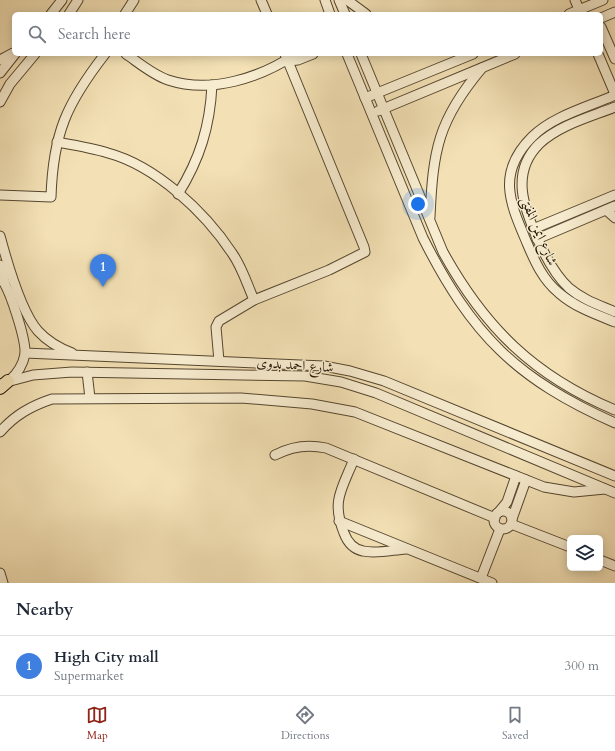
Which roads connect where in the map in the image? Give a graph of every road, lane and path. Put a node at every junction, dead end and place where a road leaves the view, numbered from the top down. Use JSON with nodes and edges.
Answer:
{"nodes":[{"id":1,"x":62,"y":0,"type":"edge"},
{"id":2,"x":134,"y":0,"type":"edge"},
{"id":3,"x":261,"y":0,"type":"edge"},
{"id":4,"x":325,"y":0,"type":"edge"},
{"id":5,"x":339,"y":0,"type":"edge"},
{"id":6,"x":347,"y":0,"type":"edge"},
{"id":7,"x":575,"y":0,"type":"edge"},
{"id":8,"x":602,"y":0,"type":"edge"},
{"id":9,"x":590,"y":2,"type":"edge"},
{"id":10,"x":53,"y":12,"type":"edge"},
{"id":11,"x":126,"y":12,"type":"edge"},
{"id":12,"x":266,"y":12,"type":"edge"},
{"id":13,"x":329,"y":12,"type":"edge"},
{"id":14,"x":344,"y":12,"type":"edge"},
{"id":15,"x":363,"y":12,"type":"edge"},
{"id":16,"x":580,"y":12,"type":"edge"},
{"id":17,"x":594,"y":12,"type":"edge"},
{"id":18,"x":615,"y":12,"type":"edge"},
{"id":19,"x":603,"y":17,"type":"edge"},
{"id":20,"x":603,"y":32,"type":"edge"},
{"id":21,"x":12,"y":54,"type":"edge"},
{"id":22,"x":12,"y":56,"type":"edge"},
{"id":23,"x":33,"y":56,"type":"edge"},
{"id":24,"x":104,"y":56,"type":"edge"},
{"id":25,"x":129,"y":56,"type":"edge"},
{"id":26,"x":307,"y":56,"type":"edge"},
{"id":27,"x":348,"y":56,"type":"edge"},
{"id":28,"x":362,"y":56,"type":"edge"},
{"id":29,"x":468,"y":56,"type":"edge"},
{"id":30,"x":510,"y":56,"type":"edge"},
{"id":31,"x":599,"y":56,"type":"edge"},
{"id":32,"x":286,"y":57,"type":"edge"},
{"id":33,"x":615,"y":59,"type":"edge"},
{"id":34,"x":0,"y":60,"type":"edge"},
{"id":35,"x":482,"y":68,"type":"junction"},
{"id":36,"x":0,"y":73,"type":"edge"},
{"id":37,"x":212,"y":85,"type":"junction"},
{"id":38,"x":377,"y":94,"type":"junction"},
{"id":39,"x":615,"y":95,"type":"edge"},
{"id":40,"x":365,"y":98,"type":"junction"},
{"id":41,"x":0,"y":102,"type":"edge"},
{"id":42,"x":615,"y":107,"type":"edge"},
{"id":43,"x":384,"y":109,"type":"junction"},
{"id":44,"x":372,"y":113,"type":"junction"},
{"id":45,"x":57,"y":142,"type":"junction"},
{"id":46,"x":178,"y":194,"type":"junction"},
{"id":47,"x":0,"y":195,"type":"edge"},
{"id":48,"x":615,"y":195,"type":"edge"},
{"id":49,"x":615,"y":206,"type":"edge"},
{"id":50,"x":606,"y":210,"type":"junction"},
{"id":51,"x":615,"y":218,"type":"edge"},
{"id":52,"x":430,"y":220,"type":"junction"},
{"id":53,"x":533,"y":229,"type":"junction"},
{"id":54,"x":0,"y":236,"type":"edge"},
{"id":55,"x":537,"y":239,"type":"junction"},
{"id":56,"x":0,"y":265,"type":"edge"},
{"id":57,"x":2,"y":280,"type":"edge"},
{"id":58,"x":254,"y":300,"type":"junction"},
{"id":59,"x":615,"y":312,"type":"edge"},
{"id":60,"x":615,"y":322,"type":"edge"},
{"id":61,"x":25,"y":353,"type":"junction"},
{"id":62,"x":77,"y":356,"type":"junction"},
{"id":63,"x":219,"y":361,"type":"junction"},
{"id":64,"x":87,"y":372,"type":"junction"},
{"id":65,"x":3,"y":384,"type":"edge"},
{"id":66,"x":90,"y":398,"type":"junction"},
{"id":67,"x":615,"y":410,"type":"edge"},
{"id":68,"x":615,"y":423,"type":"edge"},
{"id":69,"x":0,"y":432,"type":"edge"},
{"id":70,"x":275,"y":455,"type":"dead end"},
{"id":71,"x":354,"y":460,"type":"junction"},
{"id":72,"x":516,"y":476,"type":"junction"},
{"id":73,"x":615,"y":476,"type":"edge"},
{"id":74,"x":526,"y":480,"type":"junction"},
{"id":75,"x":605,"y":489,"type":"junction"},
{"id":76,"x":615,"y":493,"type":"edge"},
{"id":77,"x":497,"y":516,"type":"junction"},
{"id":78,"x":339,"y":521,"type":"junction"},
{"id":79,"x":512,"y":521,"type":"junction"},
{"id":80,"x":500,"y":528,"type":"junction"},
{"id":81,"x":567,"y":546,"type":"edge"},
{"id":82,"x":410,"y":549,"type":"junction"},
{"id":83,"x":603,"y":561,"type":"edge"},
{"id":84,"x":615,"y":566,"type":"edge"},
{"id":85,"x":0,"y":573,"type":"edge"},
{"id":86,"x":481,"y":578,"type":"junction"},
{"id":87,"x":2,"y":583,"type":"edge"},
{"id":88,"x":492,"y":583,"type":"edge"}],
"edges":[{"from":1,"to":10,"type":"street"},
{"from":2,"to":11,"type":"street"},
{"from":3,"to":12,"type":"street"},
{"from":4,"to":13,"type":"street"},
{"from":5,"to":14,"type":"street"},
{"from":6,"to":15,"type":"street"},
{"from":7,"to":16,"type":"street"},
{"from":8,"to":9,"type":"street"},
{"from":9,"to":16,"type":"street"},
{"from":9,"to":17,"type":"street"},
{"from":18,"to":19,"type":"street"},
{"from":20,"to":33,"type":"street"},
{"from":21,"to":34,"type":"street"},
{"from":22,"to":36,"type":"street"},
{"from":23,"to":41,"type":"street"},
{"from":24,"to":45,"type":"street"},
{"from":25,"to":37,"type":"street"},
{"from":26,"to":32,"type":"street"},
{"from":27,"to":40,"type":"street"},
{"from":28,"to":38,"type":"street"},
{"from":29,"to":38,"type":"street"},
{"from":30,"to":35,"type":"street"},
{"from":31,"to":39,"type":"street"},
{"from":32,"to":37,"type":"street"},
{"from":32,"to":58,"type":"street"},
{"from":35,"to":43,"type":"street"},
{"from":35,"to":52,"type":"street"},
{"from":37,"to":46,"type":"street"},
{"from":38,"to":40,"type":"street"},
{"from":38,"to":43,"type":"street"},
{"from":39,"to":60,"type":"street","name":"شارع ايمن المفتى"},
{"from":40,"to":44,"type":"street"},
{"from":42,"to":53,"type":"street","name":"شارع ايمن المفتى"},
{"from":43,"to":44,"type":"street"},
{"from":43,"to":52,"type":"street"},
{"from":44,"to":68,"type":"street"},
{"from":45,"to":46,"type":"street"},
{"from":45,"to":47,"type":"street"},
{"from":46,"to":58,"type":"street"},
{"from":48,"to":53,"type":"street"},
{"from":49,"to":50,"type":"street"},
{"from":50,"to":51,"type":"street"},
{"from":50,"to":55,"type":"street"},
{"from":52,"to":67,"type":"street"},
{"from":53,"to":55,"type":"street","name":"شارع ايمن المفتى"},
{"from":54,"to":62,"type":"street"},
{"from":55,"to":59,"type":"street","name":"شارع ايمن المفتى"},
{"from":56,"to":57,"type":"street"},
{"from":57,"to":61,"type":"street"},
{"from":58,"to":63,"type":"street"},
{"from":61,"to":62,"type":"street","name":"شارع احمد بدوى"},
{"from":61,"to":65,"type":"street"},
{"from":62,"to":63,"type":"street","name":"شارع احمد بدوى"},
{"from":63,"to":73,"type":"street","name":"شارع احمد بدوى"},
{"from":64,"to":65,"type":"street","name":"شارع احمد بدوى"},
{"from":64,"to":66,"type":"street"},
{"from":64,"to":75,"type":"street","name":"شارع احمد بدوى"},
{"from":66,"to":69,"type":"street"},
{"from":66,"to":72,"type":"street"},
{"from":70,"to":71,"type":"street"},
{"from":71,"to":77,"type":"street"},
{"from":71,"to":78,"type":"street"},
{"from":72,"to":74,"type":"street"},
{"from":72,"to":77,"type":"street"},
{"from":74,"to":75,"type":"street"},
{"from":74,"to":79,"type":"street"},
{"from":75,"to":76,"type":"street","name":"شارع احمد بدوى"},
{"from":77,"to":79,"type":"street"},
{"from":77,"to":80,"type":"street"},
{"from":78,"to":82,"type":"street"},
{"from":78,"to":82,"type":"street"},
{"from":79,"to":80,"type":"street"},
{"from":79,"to":81,"type":"street"},
{"from":80,"to":86,"type":"street"},
{"from":82,"to":86,"type":"street"},
{"from":83,"to":84,"type":"street"},
{"from":85,"to":87,"type":"street"},
{"from":86,"to":88,"type":"street"}]}
